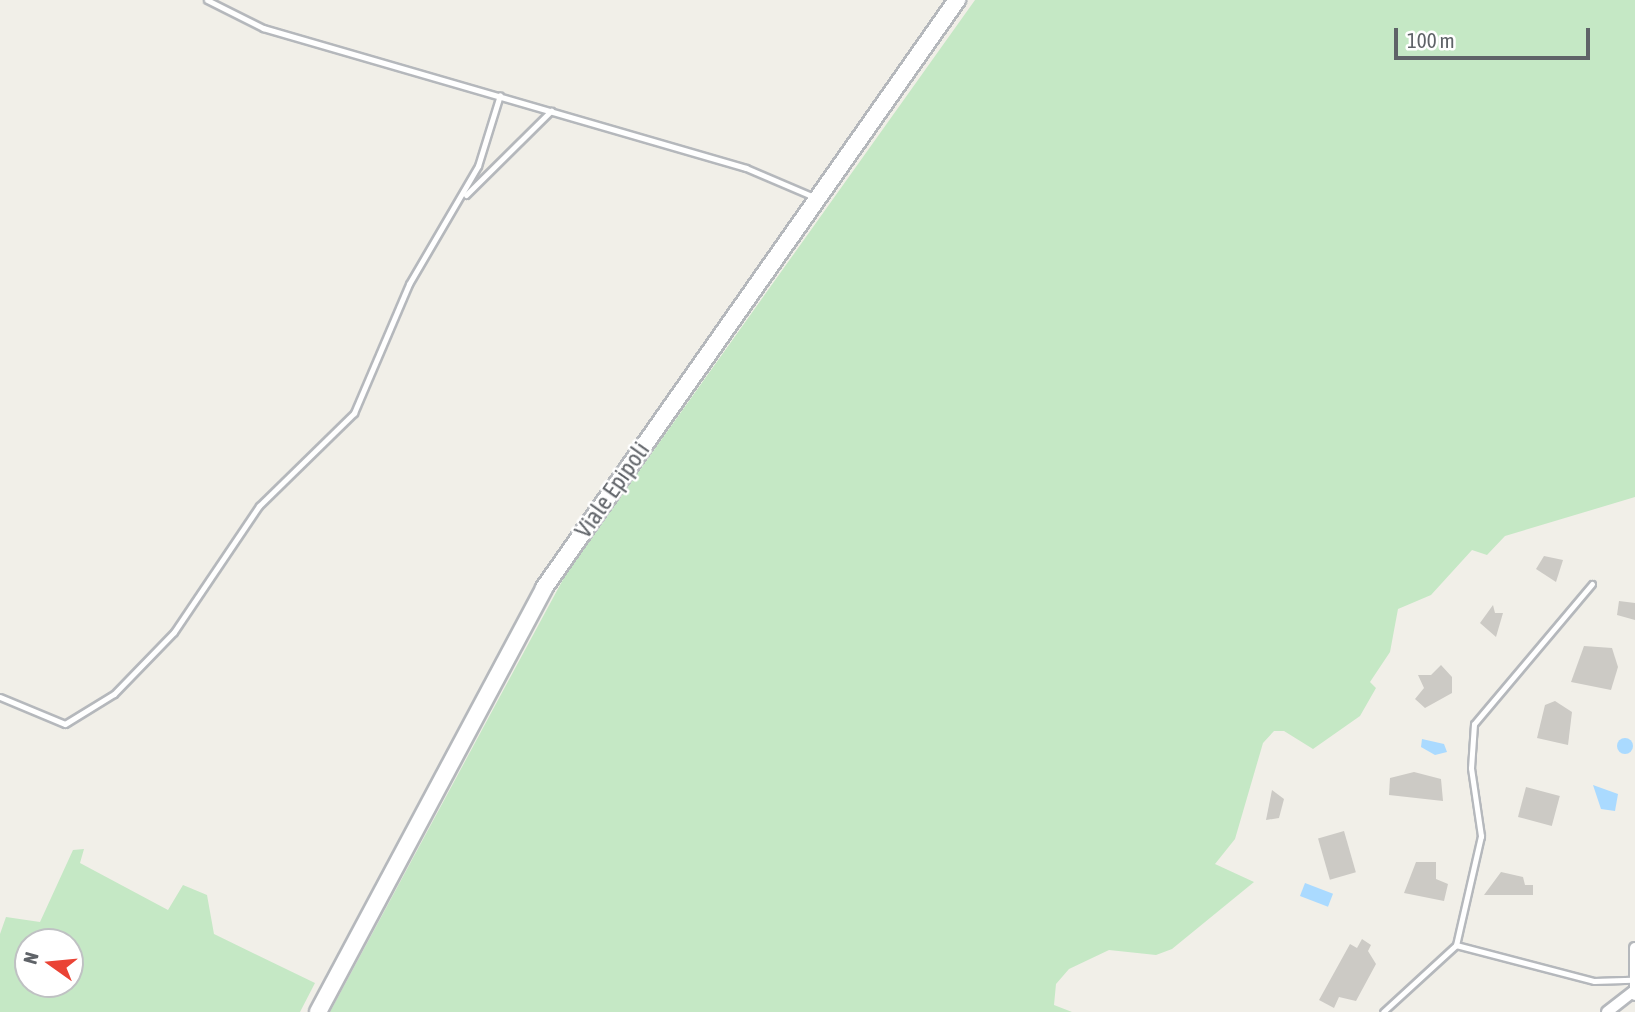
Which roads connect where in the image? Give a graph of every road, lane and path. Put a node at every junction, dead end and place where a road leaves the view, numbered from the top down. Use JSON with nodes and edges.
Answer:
{"nodes":[{"id":1,"x":207,"y":0,"type":"edge"},
{"id":2,"x":957,"y":0,"type":"edge"},
{"id":3,"x":500,"y":95,"type":"junction"},
{"id":4,"x":551,"y":111,"type":"junction"},
{"id":5,"x":816,"y":199,"type":"junction"},
{"id":6,"x":461,"y":200,"type":"junction"},
{"id":7,"x":1592,"y":584,"type":"dead end"},
{"id":8,"x":0,"y":698,"type":"edge"},
{"id":9,"x":1456,"y":944,"type":"junction"},
{"id":10,"x":1635,"y":948,"type":"edge"},
{"id":11,"x":1634,"y":989,"type":"edge"},
{"id":12,"x":318,"y":1012,"type":"edge"},
{"id":13,"x":1383,"y":1012,"type":"edge"},
{"id":14,"x":1607,"y":1012,"type":"edge"}],
"edges":[{"from":1,"to":3,"type":"lane"},
{"from":2,"to":5,"type":"main road","name":"Viale Epipoli"},
{"from":3,"to":4,"type":"lane"},
{"from":3,"to":6,"type":"lane"},
{"from":4,"to":5,"type":"lane"},
{"from":4,"to":6,"type":"lane"},
{"from":5,"to":12,"type":"main road","name":"Viale Epipoli"},
{"from":6,"to":8,"type":"lane"},
{"from":7,"to":9,"type":"lane"},
{"from":9,"to":11,"type":"lane"},
{"from":9,"to":13,"type":"lane"},
{"from":10,"to":11,"type":"street"},
{"from":11,"to":14,"type":"street"}]}
